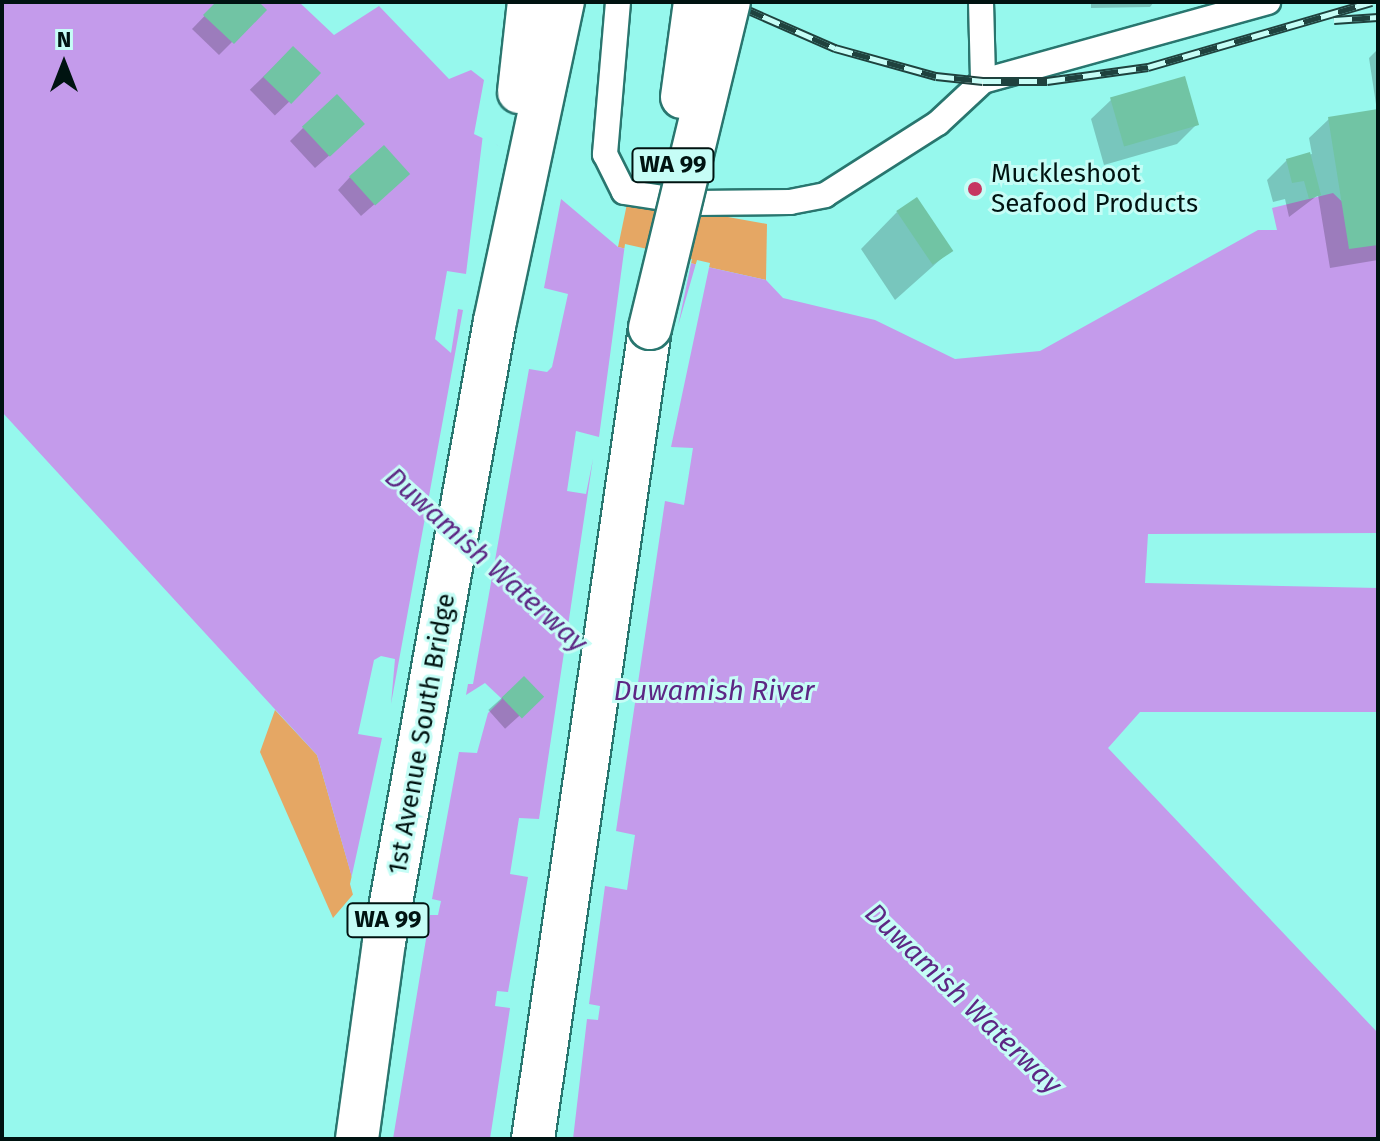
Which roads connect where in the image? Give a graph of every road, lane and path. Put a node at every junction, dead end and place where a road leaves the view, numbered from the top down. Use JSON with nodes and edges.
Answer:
{"nodes":[{"id":1,"x":529,"y":2,"type":"edge"},
{"id":2,"x":563,"y":2,"type":"edge"},
{"id":3,"x":618,"y":2,"type":"edge"},
{"id":4,"x":695,"y":2,"type":"edge"},
{"id":5,"x":729,"y":2,"type":"edge"},
{"id":6,"x":981,"y":2,"type":"edge"},
{"id":7,"x":1268,"y":2,"type":"edge"},
{"id":8,"x":983,"y":81,"type":"junction"},
{"id":9,"x":495,"y":321,"type":"junction"},
{"id":10,"x":650,"y":328,"type":"junction"},
{"id":11,"x":357,"y":1139,"type":"edge"},
{"id":12,"x":533,"y":1139,"type":"edge"}],
"edges":[{"from":1,"to":9,"type":"highway"},
{"from":2,"to":9,"type":"highway","name":"1st Avenue South Bridge","number":"WA 99"},
{"from":3,"to":8,"type":"street"},
{"from":4,"to":10,"type":"highway","number":"WA 99","bridge":true},
{"from":5,"to":10,"type":"highway","bridge":true},
{"from":6,"to":8,"type":"street"},
{"from":7,"to":8,"type":"street"},
{"from":9,"to":11,"type":"highway","name":"1st Avenue South Bridge","number":"WA 99"},
{"from":10,"to":12,"type":"highway","number":"WA 99"}]}
